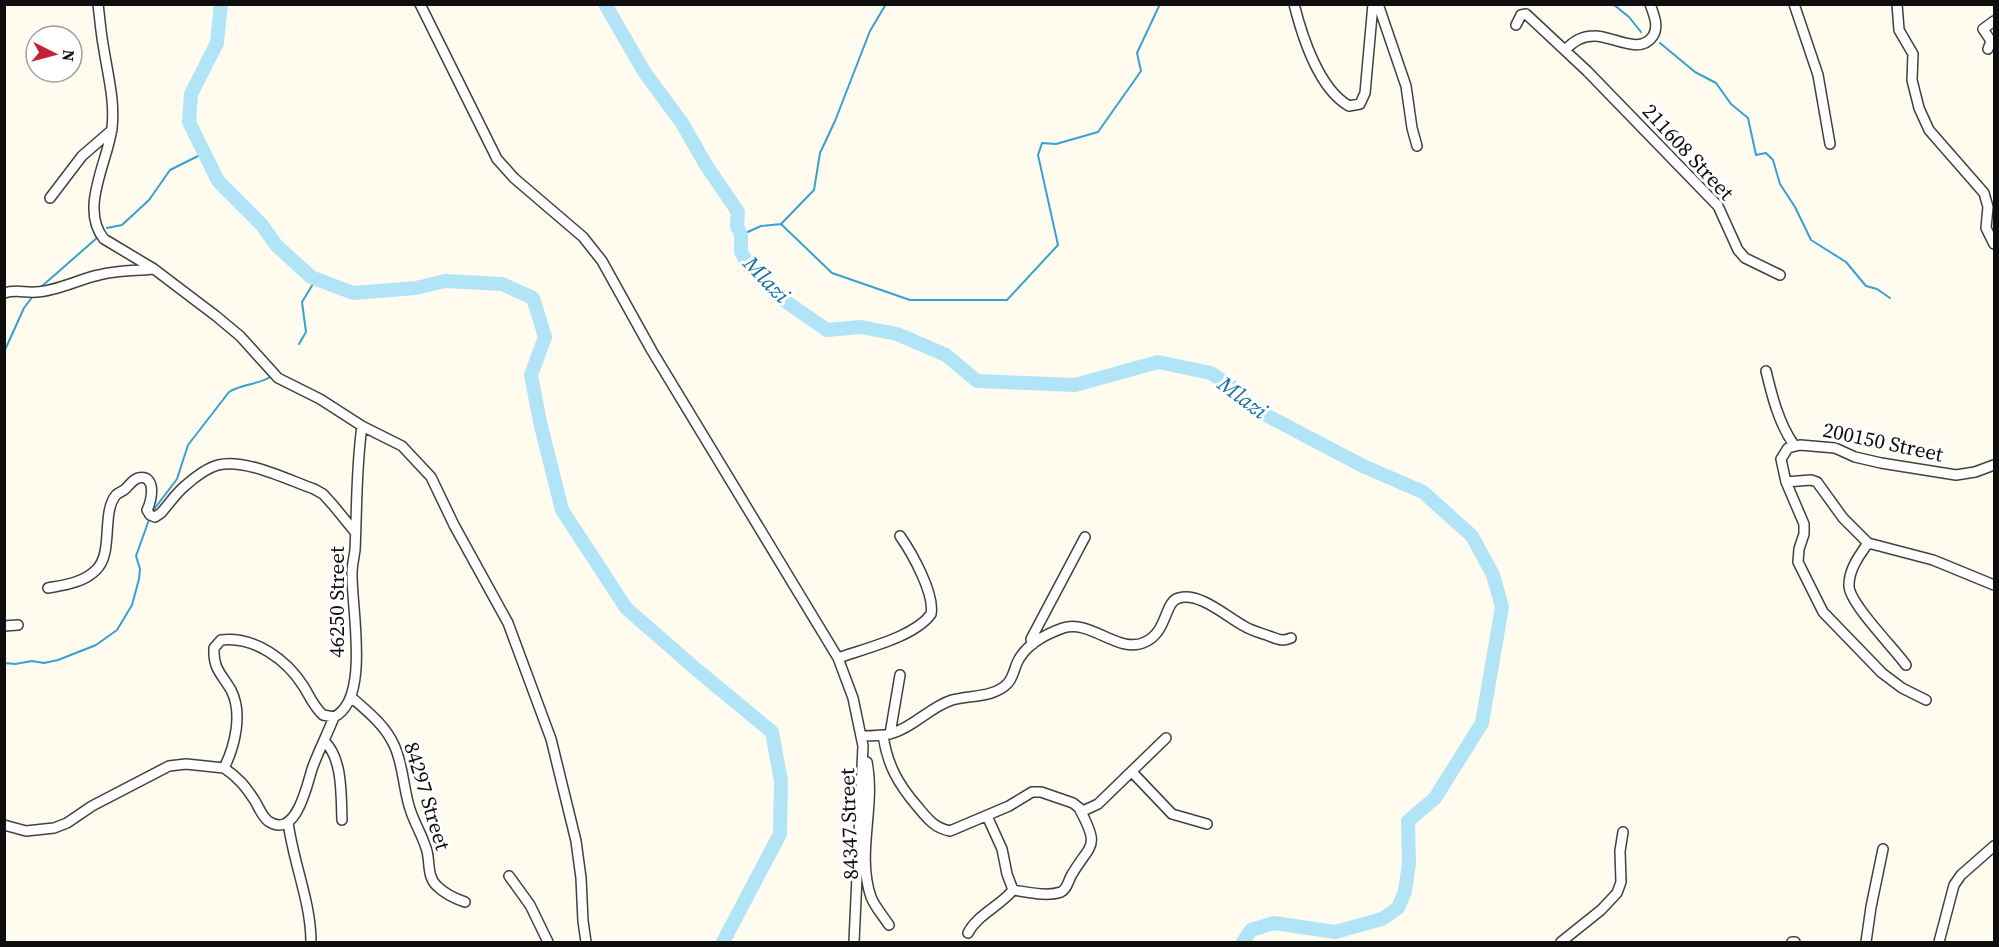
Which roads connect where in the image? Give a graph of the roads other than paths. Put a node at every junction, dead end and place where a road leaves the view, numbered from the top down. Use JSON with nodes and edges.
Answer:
{"nodes":[{"id":1,"x":98,"y":4,"type":"edge"},
{"id":2,"x":420,"y":4,"type":"edge"},
{"id":3,"x":1294,"y":4,"type":"edge"},
{"id":4,"x":1373,"y":4,"type":"edge"},
{"id":5,"x":1378,"y":4,"type":"edge"},
{"id":6,"x":1650,"y":4,"type":"edge"},
{"id":7,"x":1794,"y":4,"type":"edge"},
{"id":8,"x":1897,"y":4,"type":"edge"},
{"id":9,"x":1995,"y":21,"type":"edge"},
{"id":10,"x":1516,"y":25,"type":"dead end"},
{"id":11,"x":1988,"y":49,"type":"dead end"},
{"id":12,"x":1565,"y":50,"type":"junction"},
{"id":13,"x":112,"y":130,"type":"junction"},
{"id":14,"x":1830,"y":144,"type":"dead end"},
{"id":15,"x":1418,"y":146,"type":"dead end"},
{"id":16,"x":50,"y":198,"type":"dead end"},
{"id":17,"x":1995,"y":244,"type":"edge"},
{"id":18,"x":154,"y":268,"type":"junction"},
{"id":19,"x":1780,"y":275,"type":"dead end"},
{"id":20,"x":4,"y":293,"type":"edge"},
{"id":21,"x":1766,"y":370,"type":"dead end"},
{"id":22,"x":362,"y":426,"type":"junction"},
{"id":23,"x":1794,"y":445,"type":"junction"},
{"id":24,"x":1995,"y":465,"type":"edge"},
{"id":25,"x":1786,"y":482,"type":"junction"},
{"id":26,"x":355,"y":532,"type":"junction"},
{"id":27,"x":900,"y":536,"type":"dead end"},
{"id":28,"x":1085,"y":537,"type":"dead end"},
{"id":29,"x":1868,"y":543,"type":"junction"},
{"id":30,"x":1995,"y":585,"type":"edge"},
{"id":31,"x":48,"y":588,"type":"dead end"},
{"id":32,"x":18,"y":625,"type":"dead end"},
{"id":33,"x":4,"y":626,"type":"edge"},
{"id":34,"x":1291,"y":638,"type":"dead end"},
{"id":35,"x":1033,"y":645,"type":"junction"},
{"id":36,"x":838,"y":658,"type":"junction"},
{"id":37,"x":1906,"y":665,"type":"dead end"},
{"id":38,"x":900,"y":675,"type":"dead end"},
{"id":39,"x":351,"y":697,"type":"junction"},
{"id":40,"x":1926,"y":700,"type":"dead end"},
{"id":41,"x":334,"y":717,"type":"junction"},
{"id":42,"x":882,"y":735,"type":"junction"},
{"id":43,"x":1166,"y":738,"type":"dead end"},
{"id":44,"x":324,"y":741,"type":"junction"},
{"id":45,"x":862,"y":741,"type":"junction"},
{"id":46,"x":224,"y":768,"type":"junction"},
{"id":47,"x":1132,"y":772,"type":"junction"},
{"id":48,"x":1080,"y":810,"type":"junction"},
{"id":49,"x":987,"y":816,"type":"junction"},
{"id":50,"x":342,"y":819,"type":"dead end"},
{"id":51,"x":288,"y":822,"type":"junction"},
{"id":52,"x":1207,"y":824,"type":"dead end"},
{"id":53,"x":5,"y":825,"type":"edge"},
{"id":54,"x":1623,"y":832,"type":"dead end"},
{"id":55,"x":1995,"y":846,"type":"edge"},
{"id":56,"x":1883,"y":849,"type":"dead end"},
{"id":57,"x":509,"y":876,"type":"dead end"},
{"id":58,"x":1013,"y":890,"type":"junction"},
{"id":59,"x":465,"y":902,"type":"dead end"},
{"id":60,"x":889,"y":925,"type":"dead end"},
{"id":61,"x":968,"y":933,"type":"dead end"},
{"id":62,"x":311,"y":942,"type":"edge"},
{"id":63,"x":548,"y":942,"type":"edge"},
{"id":64,"x":586,"y":942,"type":"edge"},
{"id":65,"x":854,"y":942,"type":"edge"},
{"id":66,"x":1561,"y":942,"type":"edge"},
{"id":67,"x":1866,"y":942,"type":"edge"},
{"id":68,"x":1939,"y":942,"type":"edge"}],
"edges":[{"from":1,"to":13,"type":"street"},
{"from":2,"to":36,"type":"street"},
{"from":3,"to":4,"type":"street"},
{"from":5,"to":15,"type":"street"},
{"from":6,"to":12,"type":"street"},
{"from":7,"to":14,"type":"street"},
{"from":8,"to":17,"type":"street"},
{"from":9,"to":11,"type":"street"},
{"from":10,"to":12,"type":"street","name":"211608 Street"},
{"from":12,"to":19,"type":"street","name":"211608 Street"},
{"from":13,"to":16,"type":"street"},
{"from":13,"to":18,"type":"street"},
{"from":18,"to":20,"type":"street"},
{"from":18,"to":22,"type":"street"},
{"from":21,"to":23,"type":"street"},
{"from":22,"to":26,"type":"street","name":"46250 Street"},
{"from":22,"to":64,"type":"street"},
{"from":23,"to":24,"type":"street","name":"200150 Street"},
{"from":23,"to":25,"type":"street","name":"200150 Street"},
{"from":25,"to":29,"type":"street"},
{"from":25,"to":40,"type":"street","name":"200150 Street"},
{"from":26,"to":31,"type":"street"},
{"from":26,"to":39,"type":"street","name":"46250 Street"},
{"from":27,"to":36,"type":"street"},
{"from":28,"to":35,"type":"street"},
{"from":29,"to":30,"type":"street"},
{"from":29,"to":37,"type":"street"},
{"from":32,"to":33,"type":"street"},
{"from":34,"to":35,"type":"street"},
{"from":35,"to":42,"type":"street"},
{"from":36,"to":45,"type":"street"},
{"from":38,"to":42,"type":"street"},
{"from":39,"to":41,"type":"street"},
{"from":39,"to":59,"type":"street","name":"84297 Street"},
{"from":41,"to":44,"type":"street"},
{"from":41,"to":46,"type":"street"},
{"from":42,"to":45,"type":"street"},
{"from":42,"to":49,"type":"street"},
{"from":43,"to":47,"type":"street"},
{"from":44,"to":50,"type":"street"},
{"from":44,"to":51,"type":"street"},
{"from":45,"to":60,"type":"street","name":"84347 Street"},
{"from":45,"to":65,"type":"street"},
{"from":46,"to":51,"type":"street"},
{"from":46,"to":53,"type":"street"},
{"from":47,"to":48,"type":"street"},
{"from":47,"to":52,"type":"street"},
{"from":48,"to":49,"type":"street"},
{"from":48,"to":58,"type":"street"},
{"from":49,"to":58,"type":"street"},
{"from":51,"to":62,"type":"street"},
{"from":54,"to":66,"type":"street"},
{"from":55,"to":68,"type":"street"},
{"from":56,"to":67,"type":"street"},
{"from":57,"to":63,"type":"street"},
{"from":58,"to":61,"type":"street"}]}
